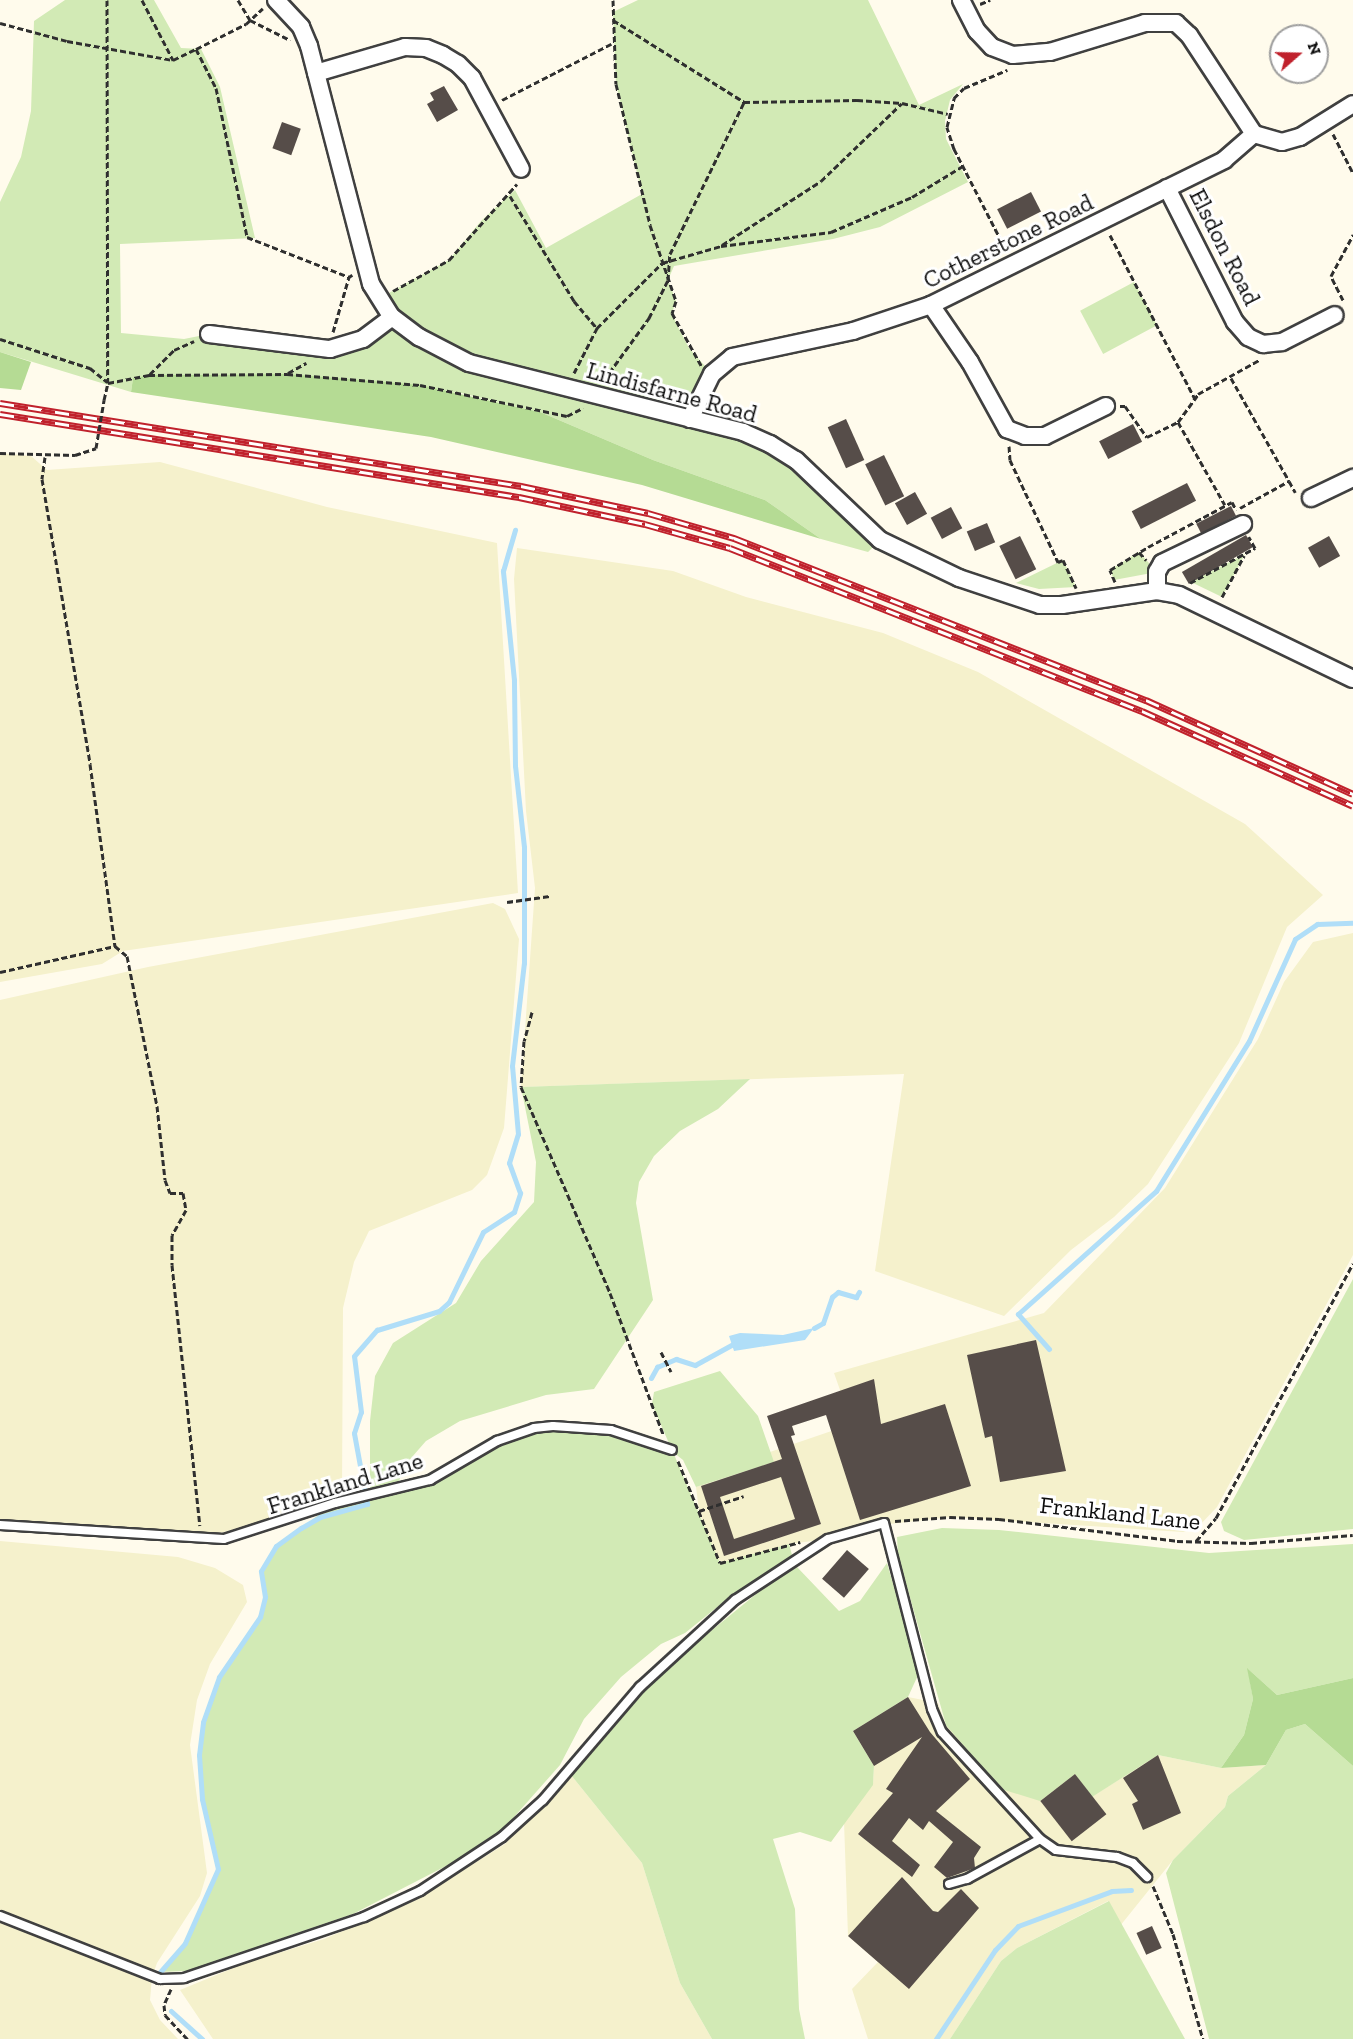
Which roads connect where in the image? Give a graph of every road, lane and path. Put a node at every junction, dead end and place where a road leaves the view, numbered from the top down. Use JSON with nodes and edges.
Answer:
{"nodes":[{"id":1,"x":107,"y":0,"type":"edge"},
{"id":2,"x":142,"y":0,"type":"edge"},
{"id":3,"x":238,"y":0,"type":"edge"},
{"id":4,"x":270,"y":0,"type":"edge"},
{"id":5,"x":276,"y":0,"type":"edge"},
{"id":6,"x":613,"y":0,"type":"edge"},
{"id":7,"x":961,"y":0,"type":"edge"},
{"id":8,"x":250,"y":20,"type":"junction"},
{"id":9,"x":613,"y":20,"type":"junction"},
{"id":10,"x":0,"y":23,"type":"edge"},
{"id":11,"x":612,"y":44,"type":"junction"},
{"id":12,"x":309,"y":46,"type":"junction"},
{"id":13,"x":106,"y":48,"type":"junction"},
{"id":14,"x":196,"y":49,"type":"junction"},
{"id":15,"x":1013,"y":55,"type":"junction"},
{"id":16,"x":173,"y":60,"type":"junction"},
{"id":17,"x":316,"y":73,"type":"junction"},
{"id":18,"x":744,"y":102,"type":"junction"},
{"id":19,"x":903,"y":103,"type":"junction"},
{"id":20,"x":1353,"y":104,"type":"edge"},
{"id":21,"x":487,"y":107,"type":"junction"},
{"id":22,"x":948,"y":114,"type":"junction"},
{"id":23,"x":1327,"y":121,"type":"junction"},
{"id":24,"x":1254,"y":134,"type":"junction"},
{"id":25,"x":963,"y":166,"type":"junction"},
{"id":26,"x":521,"y":169,"type":"dead end"},
{"id":27,"x":1353,"y":173,"type":"edge"},
{"id":28,"x":1167,"y":188,"type":"junction"},
{"id":29,"x":1102,"y":222,"type":"junction"},
{"id":30,"x":1353,"y":235,"type":"edge"},
{"id":31,"x":721,"y":246,"type":"junction"},
{"id":32,"x":669,"y":260,"type":"junction"},
{"id":33,"x":662,"y":263,"type":"junction"},
{"id":34,"x":1014,"y":266,"type":"junction"},
{"id":35,"x":365,"y":269,"type":"junction"},
{"id":36,"x":349,"y":277,"type":"junction"},
{"id":37,"x":668,"y":280,"type":"junction"},
{"id":38,"x":391,"y":292,"type":"dead end"},
{"id":39,"x":931,"y":305,"type":"junction"},
{"id":40,"x":1341,"y":311,"type":"joint"},
{"id":41,"x":392,"y":317,"type":"junction"},
{"id":42,"x":597,"y":328,"type":"junction"},
{"id":43,"x":208,"y":334,"type":"joint"},
{"id":44,"x":331,"y":338,"type":"dead end"},
{"id":45,"x":0,"y":339,"type":"edge"},
{"id":46,"x":1263,"y":344,"type":"junction"},
{"id":47,"x":712,"y":374,"type":"junction"},
{"id":48,"x":148,"y":375,"type":"junction"},
{"id":49,"x":1231,"y":378,"type":"junction"},
{"id":50,"x":108,"y":383,"type":"junction"},
{"id":51,"x":569,"y":389,"type":"junction"},
{"id":52,"x":594,"y":396,"type":"junction"},
{"id":53,"x":1195,"y":399,"type":"junction"},
{"id":54,"x":1107,"y":406,"type":"joint"},
{"id":55,"x":690,"y":419,"type":"junction"},
{"id":56,"x":1178,"y":422,"type":"junction"},
{"id":57,"x":1007,"y":429,"type":"junction"},
{"id":58,"x":0,"y":453,"type":"edge"},
{"id":59,"x":45,"y":457,"type":"junction"},
{"id":60,"x":1353,"y":478,"type":"edge"},
{"id":61,"x":1289,"y":481,"type":"junction"},
{"id":62,"x":1311,"y":498,"type":"joint"},
{"id":63,"x":1232,"y":502,"type":"dead end"},
{"id":64,"x":1225,"y":505,"type":"junction"},
{"id":65,"x":1239,"y":517,"type":"joint"},
{"id":66,"x":1245,"y":554,"type":"dead end"},
{"id":67,"x":1157,"y":591,"type":"junction"},
{"id":68,"x":1120,"y":594,"type":"junction"},
{"id":69,"x":1078,"y":603,"type":"junction"},
{"id":70,"x":1215,"y":611,"type":"junction"},
{"id":71,"x":1353,"y":680,"type":"edge"},
{"id":72,"x":550,"y":896,"type":"dead end"},
{"id":73,"x":507,"y":902,"type":"dead end"},
{"id":74,"x":115,"y":946,"type":"junction"},
{"id":75,"x":0,"y":972,"type":"edge"},
{"id":76,"x":532,"y":1012,"type":"dead end"},
{"id":77,"x":1353,"y":1263,"type":"edge"},
{"id":78,"x":661,"y":1352,"type":"dead end"},
{"id":79,"x":671,"y":1372,"type":"dead end"},
{"id":80,"x":672,"y":1449,"type":"junction"},
{"id":81,"x":744,"y":1496,"type":"dead end"},
{"id":82,"x":699,"y":1511,"type":"junction"},
{"id":83,"x":884,"y":1523,"type":"junction"},
{"id":84,"x":0,"y":1525,"type":"edge"},
{"id":85,"x":1353,"y":1535,"type":"edge"},
{"id":86,"x":201,"y":1540,"type":"junction"},
{"id":87,"x":1196,"y":1541,"type":"junction"},
{"id":88,"x":789,"y":1544,"type":"dead end"},
{"id":89,"x":1040,"y":1839,"type":"junction"},
{"id":90,"x":1147,"y":1876,"type":"joint"},
{"id":91,"x":949,"y":1884,"type":"dead end"},
{"id":92,"x":0,"y":1916,"type":"edge"},
{"id":93,"x":171,"y":1979,"type":"junction"},
{"id":94,"x":187,"y":2039,"type":"edge"},
{"id":95,"x":1203,"y":2039,"type":"edge"}],
"edges":[{"from":1,"to":13,"type":"path"},
{"from":2,"to":16,"type":"path"},
{"from":3,"to":8,"type":"path"},
{"from":4,"to":8,"type":"path"},
{"from":5,"to":12,"type":"street","name":"Lindisfarne Road"},
{"from":6,"to":9,"type":"path"},
{"from":7,"to":15,"type":"street"},
{"from":8,"to":12,"type":"path"},
{"from":8,"to":14,"type":"path"},
{"from":9,"to":11,"type":"path"},
{"from":9,"to":18,"type":"path"},
{"from":10,"to":13,"type":"path"},
{"from":11,"to":21,"type":"path"},
{"from":11,"to":33,"type":"path"},
{"from":12,"to":17,"type":"street","name":"Lindisfarne Road"},
{"from":13,"to":16,"type":"path"},
{"from":13,"to":50,"type":"path"},
{"from":14,"to":16,"type":"path"},
{"from":14,"to":36,"type":"path"},
{"from":15,"to":22,"type":"path"},
{"from":15,"to":24,"type":"street"},
{"from":17,"to":21,"type":"street"},
{"from":17,"to":35,"type":"street","name":"Lindisfarne Road"},
{"from":18,"to":19,"type":"path"},
{"from":18,"to":32,"type":"path"},
{"from":19,"to":22,"type":"path"},
{"from":19,"to":31,"type":"path"},
{"from":20,"to":23,"type":"street"},
{"from":21,"to":26,"type":"street"},
{"from":22,"to":25,"type":"path"},
{"from":23,"to":24,"type":"street"},
{"from":23,"to":27,"type":"path"},
{"from":24,"to":28,"type":"street","name":"Cotherstone Road"},
{"from":25,"to":31,"type":"path"},
{"from":25,"to":34,"type":"path"},
{"from":28,"to":29,"type":"street","name":"Cotherstone Road"},
{"from":28,"to":46,"type":"street","name":"Elsdon Road"},
{"from":29,"to":34,"type":"street","name":"Cotherstone Road"},
{"from":29,"to":53,"type":"path"},
{"from":30,"to":40,"type":"path"},
{"from":31,"to":32,"type":"path"},
{"from":32,"to":33,"type":"path"},
{"from":32,"to":37,"type":"path"},
{"from":33,"to":37,"type":"path"},
{"from":33,"to":42,"type":"path"},
{"from":34,"to":39,"type":"street","name":"Cotherstone Road"},
{"from":35,"to":36,"type":"path"},
{"from":35,"to":41,"type":"street","name":"Lindisfarne Road"},
{"from":36,"to":44,"type":"path"},
{"from":37,"to":47,"type":"path"},
{"from":37,"to":52,"type":"path"},
{"from":38,"to":42,"type":"path"},
{"from":39,"to":47,"type":"street","name":"Cotherstone Road"},
{"from":39,"to":57,"type":"street"},
{"from":40,"to":46,"type":"street"},
{"from":41,"to":43,"type":"street"},
{"from":41,"to":51,"type":"street","name":"Lindisfarne Road"},
{"from":42,"to":51,"type":"path"},
{"from":43,"to":48,"type":"path"},
{"from":45,"to":50,"type":"path"},
{"from":46,"to":49,"type":"path"},
{"from":47,"to":55,"type":"street","name":"Cotherstone Road"},
{"from":48,"to":50,"type":"path"},
{"from":48,"to":52,"type":"path"},
{"from":49,"to":53,"type":"path"},
{"from":49,"to":61,"type":"path"},
{"from":50,"to":59,"type":"path","bridge":true},
{"from":51,"to":52,"type":"street","name":"Lindisfarne Road"},
{"from":52,"to":55,"type":"street","name":"Lindisfarne Road"},
{"from":53,"to":56,"type":"path"},
{"from":54,"to":56,"type":"path"},
{"from":54,"to":57,"type":"street"},
{"from":55,"to":69,"type":"street","name":"Lindisfarne Road"},
{"from":56,"to":64,"type":"path"},
{"from":57,"to":69,"type":"path"},
{"from":58,"to":59,"type":"path"},
{"from":59,"to":74,"type":"path"},
{"from":60,"to":62,"type":"street"},
{"from":61,"to":62,"type":"path"},
{"from":61,"to":65,"type":"path"},
{"from":63,"to":64,"type":"path"},
{"from":64,"to":68,"type":"path"},
{"from":65,"to":67,"type":"street"},
{"from":66,"to":70,"type":"path"},
{"from":67,"to":68,"type":"street","name":"Lindisfarne Road"},
{"from":67,"to":70,"type":"street","name":"Lindisfarne Road"},
{"from":68,"to":69,"type":"street","name":"Lindisfarne Road"},
{"from":70,"to":71,"type":"street","name":"Lindisfarne Road"},
{"from":72,"to":73,"type":"path"},
{"from":74,"to":75,"type":"path"},
{"from":74,"to":86,"type":"path"},
{"from":76,"to":80,"type":"path"},
{"from":77,"to":87,"type":"path"},
{"from":78,"to":79,"type":"path"},
{"from":80,"to":82,"type":"path"},
{"from":80,"to":86,"type":"lane","name":"Frankland Lane"},
{"from":81,"to":82,"type":"path"},
{"from":82,"to":88,"type":"path"},
{"from":83,"to":87,"type":"path","name":"Frankland Lane"},
{"from":83,"to":89,"type":"lane"},
{"from":83,"to":93,"type":"lane"},
{"from":84,"to":86,"type":"lane","name":"Frankland Lane"},
{"from":85,"to":87,"type":"path","name":"Frankland Lane"},
{"from":89,"to":90,"type":"lane"},
{"from":89,"to":91,"type":"lane"},
{"from":90,"to":95,"type":"path"},
{"from":92,"to":93,"type":"lane"},
{"from":93,"to":94,"type":"path"}]}
